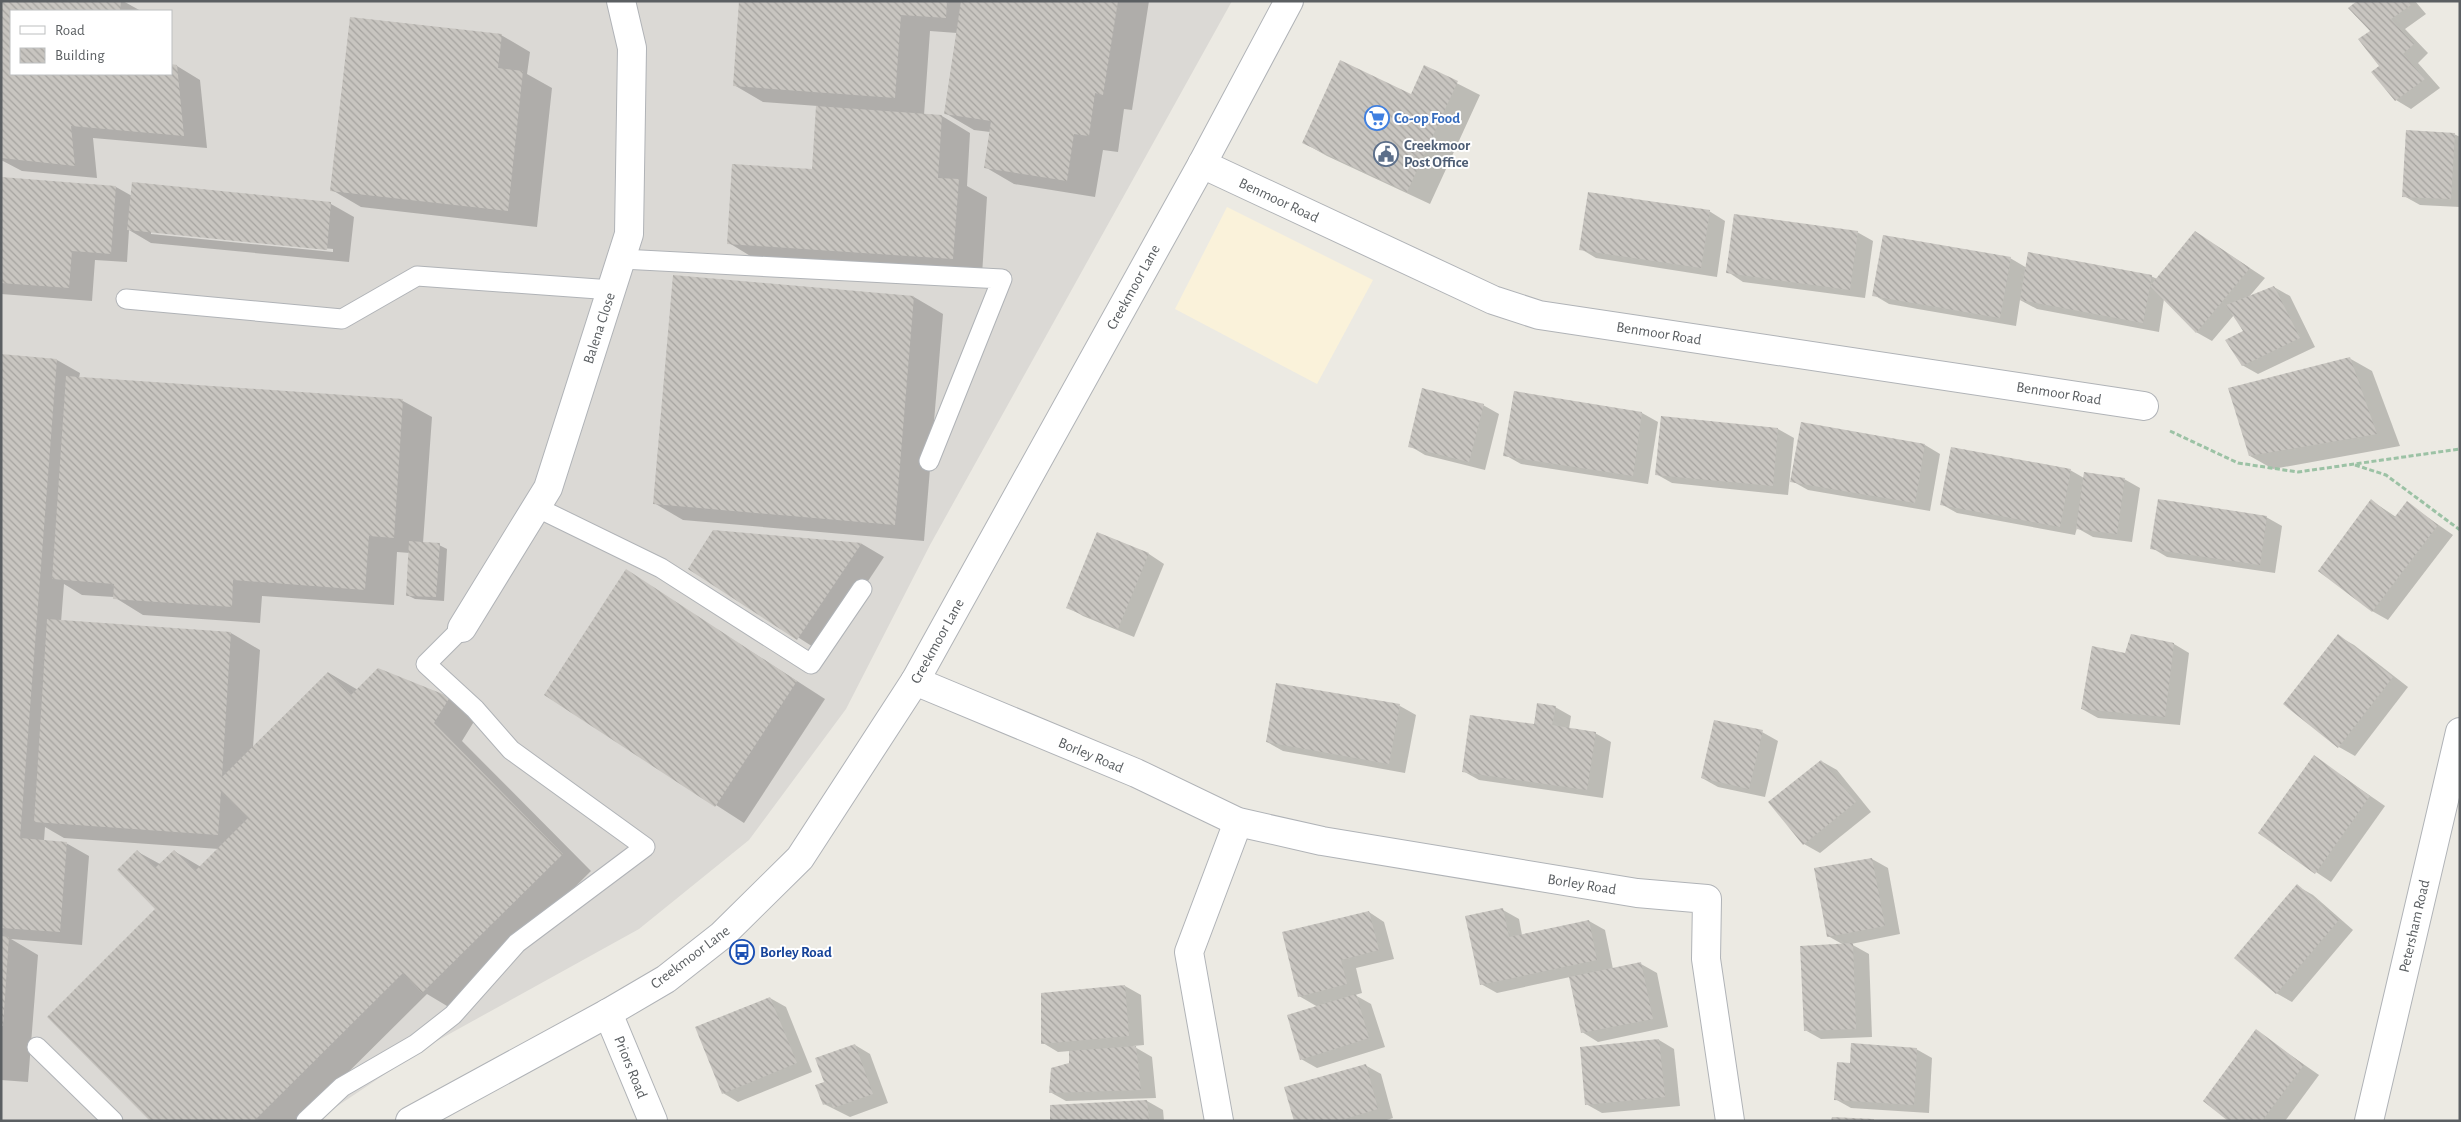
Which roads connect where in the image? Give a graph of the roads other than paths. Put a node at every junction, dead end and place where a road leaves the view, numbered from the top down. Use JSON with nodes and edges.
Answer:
{"nodes":[{"id":1,"x":621,"y":1,"type":"edge"},
{"id":2,"x":1289,"y":1,"type":"edge"},
{"id":3,"x":1202,"y":164,"type":"junction"},
{"id":4,"x":622,"y":258,"type":"junction"},
{"id":5,"x":612,"y":290,"type":"junction"},
{"id":6,"x":126,"y":299,"type":"dead end"},
{"id":7,"x":2144,"y":406,"type":"road end"},
{"id":8,"x":929,"y":461,"type":"dead end"},
{"id":9,"x":536,"y":507,"type":"junction"},
{"id":10,"x":862,"y":589,"type":"dead end"},
{"id":11,"x":462,"y":628,"type":"joint"},
{"id":12,"x":915,"y":682,"type":"junction"},
{"id":13,"x":2460,"y":732,"type":"edge"},
{"id":14,"x":1238,"y":822,"type":"junction"},
{"id":15,"x":608,"y":1013,"type":"junction"},
{"id":16,"x":37,"y":1047,"type":"dead end"},
{"id":17,"x":113,"y":1121,"type":"edge"},
{"id":18,"x":306,"y":1121,"type":"edge"},
{"id":19,"x":410,"y":1121,"type":"edge"},
{"id":20,"x":653,"y":1121,"type":"edge"},
{"id":21,"x":1219,"y":1121,"type":"edge"},
{"id":22,"x":1730,"y":1121,"type":"edge"},
{"id":23,"x":2369,"y":1121,"type":"edge"}],
"edges":[{"from":1,"to":4,"type":"street","name":"Balena Close"},
{"from":2,"to":3,"type":"street","name":"Creekmoor Lane"},
{"from":3,"to":7,"type":"street","name":"Benmoor Road"},
{"from":3,"to":12,"type":"street","name":"Creekmoor Lane"},
{"from":4,"to":5,"type":"street","name":"Balena Close"},
{"from":4,"to":8,"type":"lane"},
{"from":5,"to":6,"type":"lane"},
{"from":5,"to":9,"type":"street","name":"Balena Close"},
{"from":9,"to":10,"type":"lane"},
{"from":9,"to":11,"type":"street","name":"Balena Close"},
{"from":11,"to":18,"type":"lane"},
{"from":12,"to":14,"type":"street","name":"Borley Road"},
{"from":12,"to":15,"type":"street","name":"Creekmoor Lane"},
{"from":13,"to":23,"type":"street","name":"Petersham Road"},
{"from":14,"to":21,"type":"street"},
{"from":14,"to":22,"type":"street","name":"Borley Road"},
{"from":15,"to":19,"type":"street","name":"Creekmoor Lane"},
{"from":15,"to":20,"type":"street","name":"Priors Road"},
{"from":16,"to":17,"type":"lane"}]}
